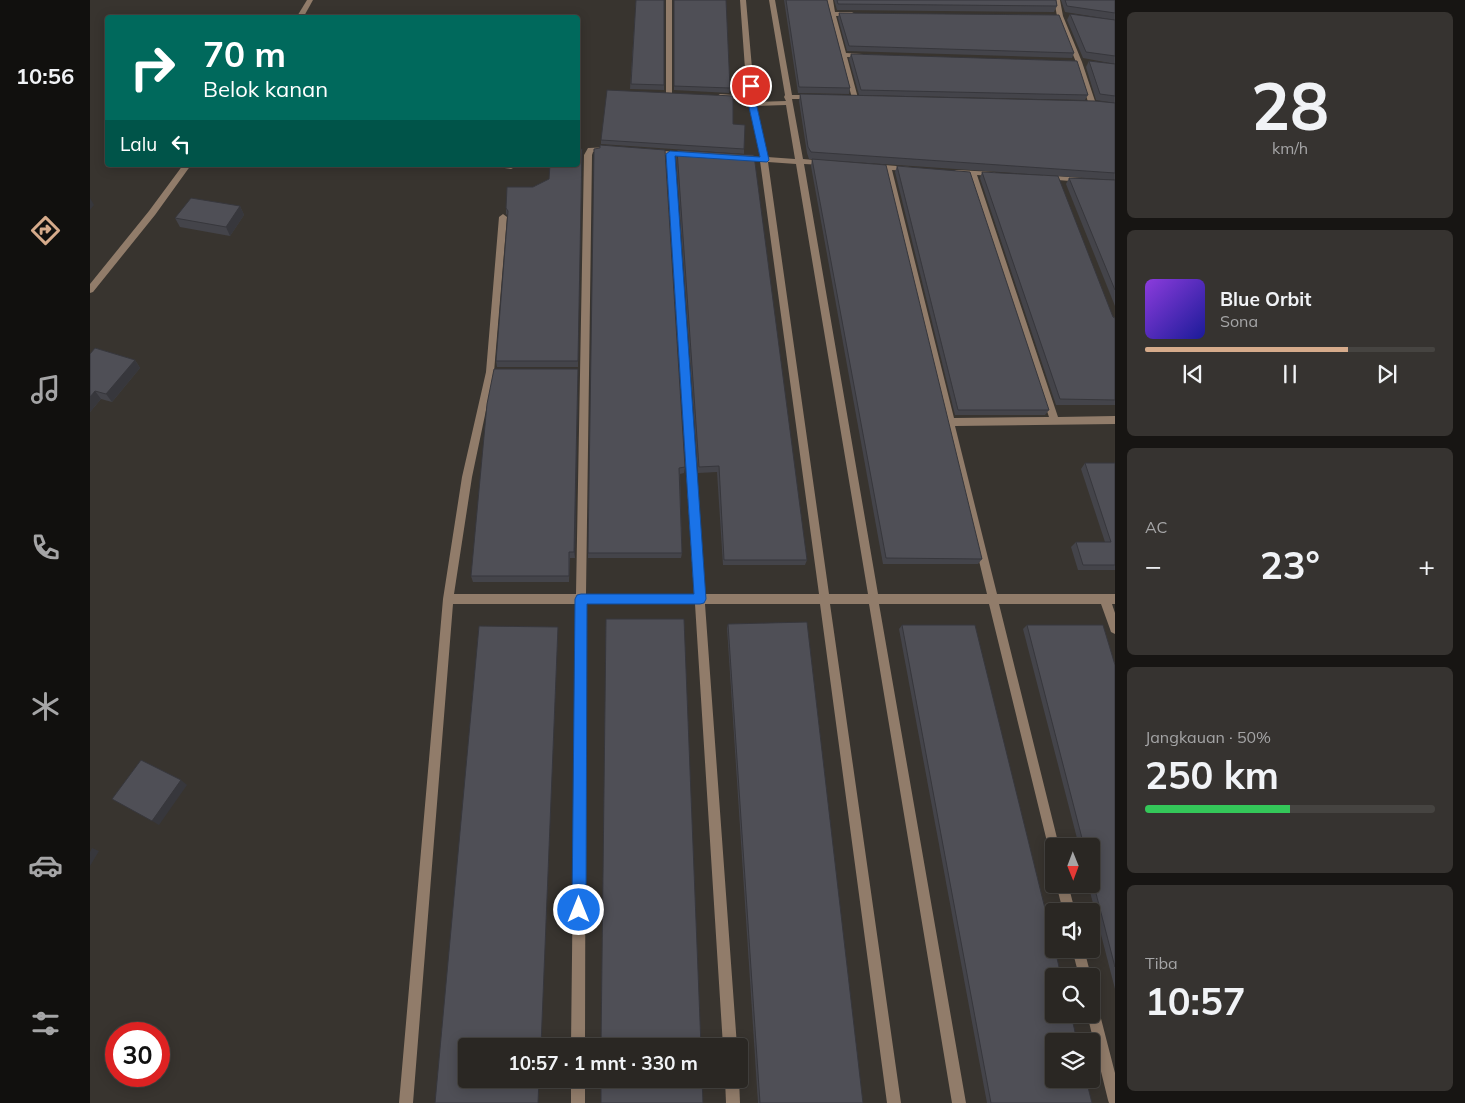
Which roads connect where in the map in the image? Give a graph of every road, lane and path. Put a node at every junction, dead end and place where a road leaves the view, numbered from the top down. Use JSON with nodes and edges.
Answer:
{"nodes":[{"id":1,"x":310,"y":0,"type":"edge"},
{"id":2,"x":669,"y":0,"type":"edge"},
{"id":3,"x":743,"y":0,"type":"edge"},
{"id":4,"x":772,"y":0,"type":"edge"},
{"id":5,"x":830,"y":0,"type":"edge"},
{"id":6,"x":1057,"y":0,"type":"edge"},
{"id":7,"x":832,"y":14,"type":"junction"},
{"id":8,"x":862,"y":14,"type":"edge"},
{"id":9,"x":301,"y":15,"type":"edge"},
{"id":10,"x":1050,"y":16,"type":"edge"},
{"id":11,"x":1060,"y":16,"type":"junction"},
{"id":12,"x":1070,"y":17,"type":"edge"},
{"id":13,"x":844,"y":56,"type":"junction"},
{"id":14,"x":874,"y":56,"type":"edge"},
{"id":15,"x":1075,"y":62,"type":"junction"},
{"id":16,"x":1088,"y":63,"type":"edge"},
{"id":17,"x":660,"y":93,"type":"edge"},
{"id":18,"x":669,"y":93,"type":"junction"},
{"id":19,"x":678,"y":94,"type":"edge"},
{"id":20,"x":715,"y":96,"type":"edge"},
{"id":21,"x":826,"y":98,"type":"edge"},
{"id":22,"x":845,"y":98,"type":"edge"},
{"id":23,"x":855,"y":98,"type":"junction"},
{"id":24,"x":865,"y":99,"type":"edge"},
{"id":25,"x":785,"y":101,"type":"junction"},
{"id":26,"x":755,"y":102,"type":"junction"},
{"id":27,"x":1072,"y":103,"type":"edge"},
{"id":28,"x":625,"y":150,"type":"edge"},
{"id":29,"x":643,"y":152,"type":"edge"},
{"id":30,"x":670,"y":154,"type":"junction"},
{"id":31,"x":698,"y":155,"type":"edge"},
{"id":32,"x":736,"y":158,"type":"edge"},
{"id":33,"x":767,"y":160,"type":"junction"},
{"id":34,"x":797,"y":162,"type":"junction"},
{"id":35,"x":829,"y":164,"type":"edge"},
{"id":36,"x":868,"y":166,"type":"edge"},
{"id":37,"x":186,"y":167,"type":"edge"},
{"id":38,"x":888,"y":167,"type":"junction"},
{"id":39,"x":916,"y":169,"type":"edge"},
{"id":40,"x":944,"y":171,"type":"edge"},
{"id":41,"x":972,"y":173,"type":"junction"},
{"id":42,"x":1000,"y":174,"type":"edge"},
{"id":43,"x":1038,"y":177,"type":"edge"},
{"id":44,"x":1058,"y":178,"type":"junction"},
{"id":45,"x":1095,"y":180,"type":"edge"},
{"id":46,"x":1061,"y":187,"type":"edge"},
{"id":47,"x":503,"y":217,"type":"dead end"},
{"id":48,"x":90,"y":290,"type":"edge"},
{"id":49,"x":1115,"y":420,"type":"edge"},
{"id":50,"x":1055,"y":421,"type":"junction"},
{"id":51,"x":949,"y":422,"type":"junction"},
{"id":52,"x":448,"y":599,"type":"junction"},
{"id":53,"x":581,"y":599,"type":"junction"},
{"id":54,"x":700,"y":599,"type":"junction"},
{"id":55,"x":824,"y":599,"type":"junction"},
{"id":56,"x":874,"y":599,"type":"junction"},
{"id":57,"x":992,"y":599,"type":"junction"},
{"id":58,"x":1110,"y":599,"type":"edge"},
{"id":59,"x":1115,"y":629,"type":"edge"},
{"id":60,"x":1051,"y":838,"type":"edge"},
{"id":61,"x":1096,"y":1023,"type":"edge"},
{"id":62,"x":578,"y":1038,"type":"edge"},
{"id":63,"x":729,"y":1038,"type":"edge"},
{"id":64,"x":578,"y":1088,"type":"edge"},
{"id":65,"x":732,"y":1088,"type":"edge"},
{"id":66,"x":1115,"y":1100,"type":"edge"},
{"id":67,"x":406,"y":1103,"type":"edge"},
{"id":68,"x":578,"y":1103,"type":"edge"},
{"id":69,"x":733,"y":1103,"type":"edge"},
{"id":70,"x":894,"y":1103,"type":"edge"},
{"id":71,"x":959,"y":1103,"type":"edge"}],
"edges":[{"from":1,"to":9,"type":"street"},
{"from":2,"to":18,"type":"street"},
{"from":3,"to":26,"type":"street"},
{"from":4,"to":25,"type":"street"},
{"from":5,"to":7,"type":"street"},
{"from":6,"to":11,"type":"street"},
{"from":7,"to":8,"type":"street"},
{"from":7,"to":13,"type":"street"},
{"from":10,"to":11,"type":"street"},
{"from":11,"to":12,"type":"street"},
{"from":11,"to":15,"type":"street"},
{"from":13,"to":14,"type":"street"},
{"from":13,"to":23,"type":"street"},
{"from":15,"to":16,"type":"street"},
{"from":15,"to":27,"type":"street"},
{"from":17,"to":18,"type":"street"},
{"from":18,"to":19,"type":"street"},
{"from":20,"to":26,"type":"street"},
{"from":21,"to":25,"type":"street"},
{"from":22,"to":23,"type":"street"},
{"from":23,"to":24,"type":"street"},
{"from":25,"to":26,"type":"street"},
{"from":25,"to":34,"type":"street"},
{"from":26,"to":33,"type":"street"},
{"from":28,"to":53,"type":"street"},
{"from":29,"to":30,"type":"street"},
{"from":30,"to":31,"type":"street"},
{"from":30,"to":54,"type":"street"},
{"from":32,"to":33,"type":"street"},
{"from":33,"to":34,"type":"street"},
{"from":33,"to":55,"type":"street"},
{"from":34,"to":35,"type":"street"},
{"from":34,"to":56,"type":"street"},
{"from":36,"to":38,"type":"street"},
{"from":37,"to":48,"type":"street"},
{"from":38,"to":39,"type":"street"},
{"from":38,"to":51,"type":"street"},
{"from":40,"to":41,"type":"street"},
{"from":41,"to":42,"type":"street"},
{"from":41,"to":50,"type":"street"},
{"from":43,"to":44,"type":"street"},
{"from":44,"to":45,"type":"street"},
{"from":44,"to":46,"type":"street"},
{"from":47,"to":52,"type":"street"},
{"from":49,"to":50,"type":"street"},
{"from":50,"to":51,"type":"street"},
{"from":51,"to":57,"type":"street"},
{"from":52,"to":53,"type":"street"},
{"from":52,"to":67,"type":"street"},
{"from":53,"to":54,"type":"street"},
{"from":53,"to":62,"type":"street"},
{"from":54,"to":55,"type":"street"},
{"from":54,"to":63,"type":"street"},
{"from":55,"to":56,"type":"street"},
{"from":55,"to":70,"type":"street"},
{"from":56,"to":57,"type":"street"},
{"from":56,"to":71,"type":"street"},
{"from":57,"to":58,"type":"street"},
{"from":57,"to":60,"type":"street"},
{"from":58,"to":59,"type":"street"},
{"from":61,"to":66,"type":"street"},
{"from":64,"to":68,"type":"street"},
{"from":65,"to":69,"type":"street"}]}
